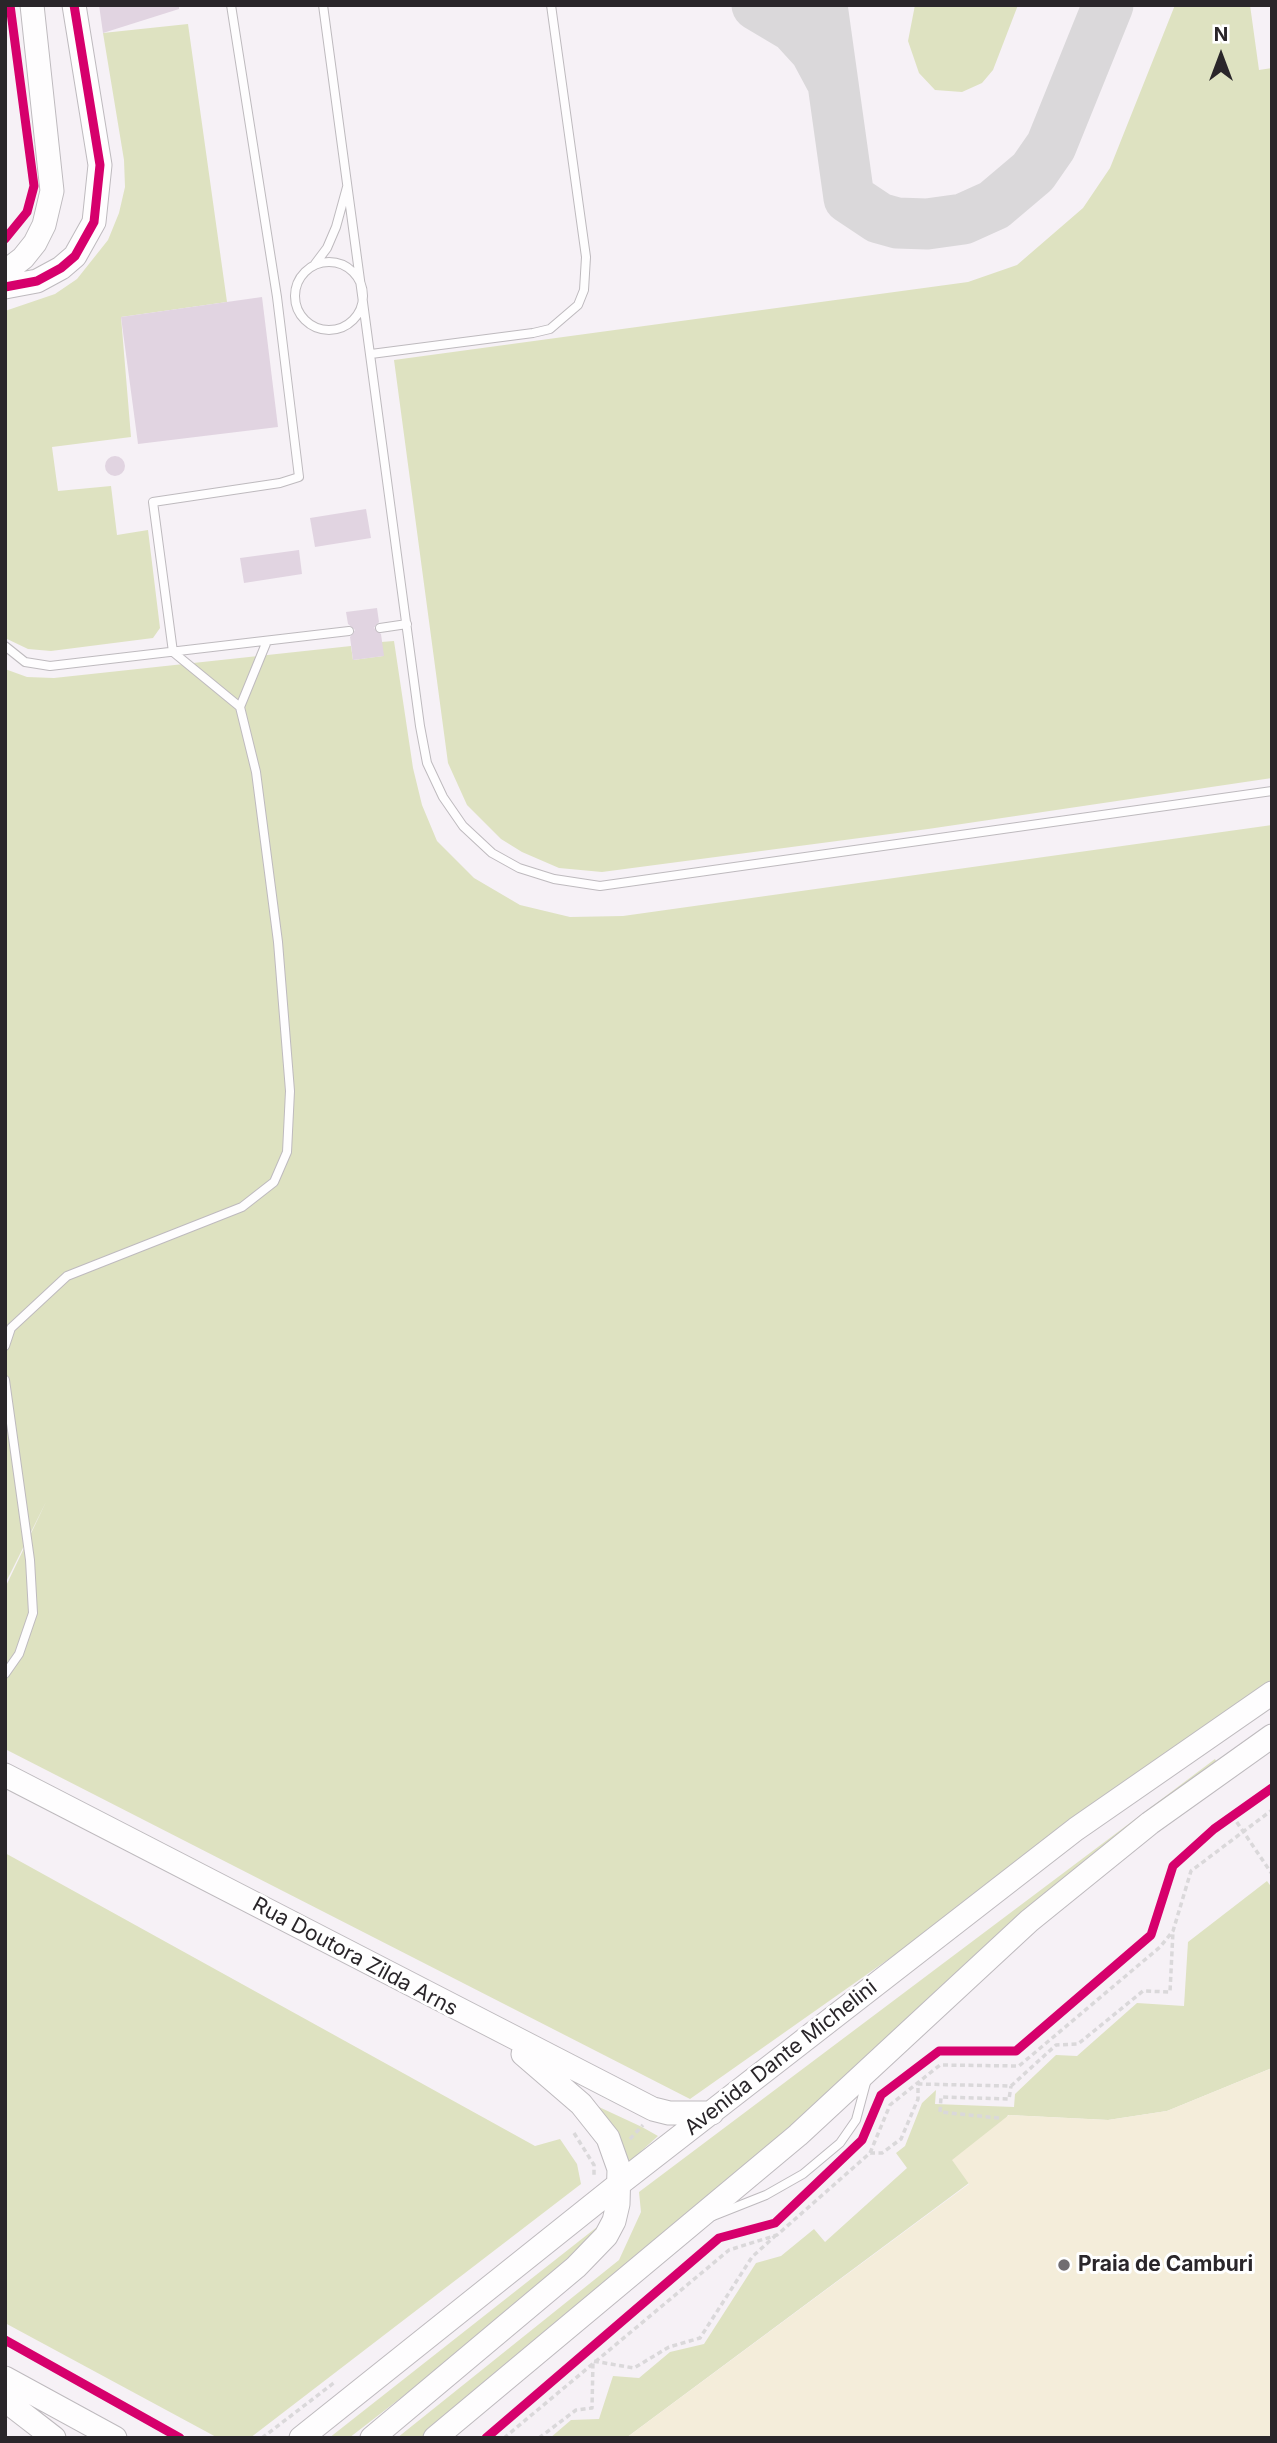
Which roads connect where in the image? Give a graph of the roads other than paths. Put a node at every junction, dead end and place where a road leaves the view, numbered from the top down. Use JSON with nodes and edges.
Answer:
{"nodes":[{"id":1,"x":32,"y":5,"type":"edge"},
{"id":2,"x":74,"y":5,"type":"edge"},
{"id":3,"x":231,"y":5,"type":"edge"},
{"id":4,"x":323,"y":5,"type":"edge"},
{"id":5,"x":551,"y":5,"type":"edge"},
{"id":6,"x":348,"y":181,"type":"junction"},
{"id":7,"x":315,"y":264,"type":"junction"},
{"id":8,"x":5,"y":272,"type":"edge"},
{"id":9,"x":5,"y":287,"type":"edge"},
{"id":10,"x":362,"y":288,"type":"junction"},
{"id":11,"x":372,"y":354,"type":"junction"},
{"id":12,"x":407,"y":624,"type":"junction"},
{"id":13,"x":380,"y":628,"type":"dead end"},
{"id":14,"x":349,"y":631,"type":"dead end"},
{"id":15,"x":267,"y":641,"type":"junction"},
{"id":16,"x":5,"y":646,"type":"edge"},
{"id":17,"x":173,"y":652,"type":"junction"},
{"id":18,"x":240,"y":707,"type":"junction"},
{"id":19,"x":1272,"y":791,"type":"edge"},
{"id":20,"x":5,"y":1346,"type":"edge"},
{"id":21,"x":5,"y":1380,"type":"edge"},
{"id":22,"x":5,"y":1674,"type":"edge"},
{"id":23,"x":1272,"y":1693,"type":"edge"},
{"id":24,"x":1272,"y":1736,"type":"edge"},
{"id":25,"x":5,"y":1775,"type":"edge"},
{"id":26,"x":494,"y":2029,"type":"junction"},
{"id":27,"x":868,"y":2070,"type":"junction"},
{"id":28,"x":712,"y":2113,"type":"junction"},
{"id":29,"x":620,"y":2184,"type":"junction"},
{"id":30,"x":688,"y":2227,"type":"junction"},
{"id":31,"x":5,"y":2378,"type":"edge"},
{"id":32,"x":5,"y":2400,"type":"edge"},
{"id":33,"x":54,"y":2438,"type":"edge"},
{"id":34,"x":115,"y":2438,"type":"edge"},
{"id":35,"x":301,"y":2438,"type":"edge"},
{"id":36,"x":372,"y":2438,"type":"edge"},
{"id":37,"x":435,"y":2438,"type":"edge"}],
"edges":[{"from":1,"to":8,"type":"main road"},
{"from":2,"to":9,"type":"main road"},
{"from":3,"to":17,"type":"lane"},
{"from":4,"to":6,"type":"lane"},
{"from":5,"to":11,"type":"lane"},
{"from":6,"to":7,"type":"lane"},
{"from":6,"to":10,"type":"lane"},
{"from":7,"to":10,"type":"lane"},
{"from":7,"to":10,"type":"lane"},
{"from":10,"to":11,"type":"lane"},
{"from":11,"to":12,"type":"lane"},
{"from":12,"to":13,"type":"lane"},
{"from":12,"to":19,"type":"lane"},
{"from":14,"to":15,"type":"lane"},
{"from":15,"to":17,"type":"lane"},
{"from":15,"to":18,"type":"lane"},
{"from":16,"to":17,"type":"lane"},
{"from":17,"to":18,"type":"lane"},
{"from":18,"to":20,"type":"lane"},
{"from":21,"to":22,"type":"lane"},
{"from":23,"to":28,"type":"main road","name":"Avenida Dante Michelini"},
{"from":24,"to":27,"type":"main road"},
{"from":25,"to":26,"type":"main road","name":"Rua Doutora Zilda Arns"},
{"from":26,"to":28,"type":"main road","name":"Rua Doutora Zilda Arns"},
{"from":26,"to":29,"type":"main road"},
{"from":27,"to":30,"type":"main road"},
{"from":27,"to":30,"type":"lane"},
{"from":28,"to":29,"type":"main road","name":"Avenida Dante Michelini"},
{"from":29,"to":35,"type":"main road","name":"Avenida Dante Michelini"},
{"from":29,"to":36,"type":"main road"},
{"from":30,"to":37,"type":"main road"},
{"from":31,"to":34,"type":"main road"},
{"from":32,"to":33,"type":"main road"}]}
